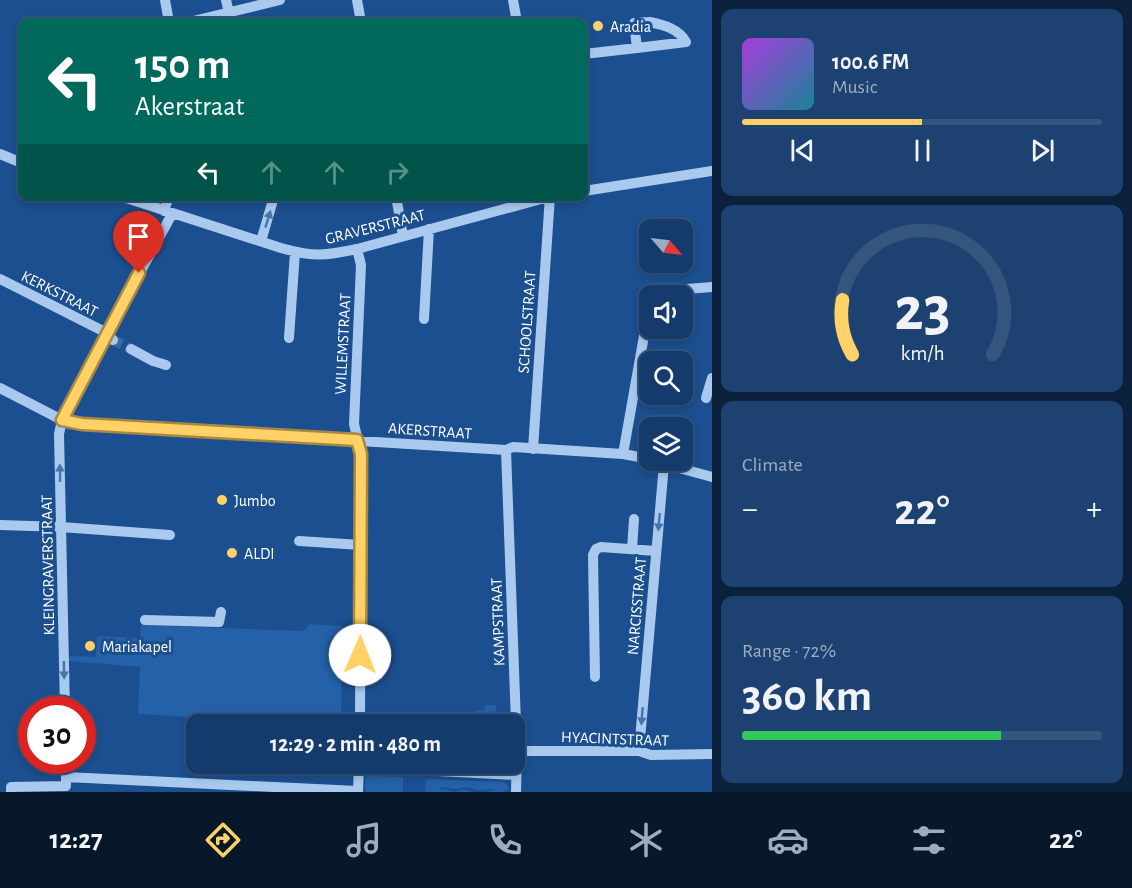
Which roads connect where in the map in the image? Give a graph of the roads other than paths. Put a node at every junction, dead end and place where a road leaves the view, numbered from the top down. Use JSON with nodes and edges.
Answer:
{"nodes":[{"id":1,"x":165,"y":0,"type":"edge"},
{"id":2,"x":226,"y":0,"type":"edge"},
{"id":3,"x":280,"y":0,"type":"edge"},
{"id":4,"x":357,"y":0,"type":"edge"},
{"id":5,"x":513,"y":0,"type":"edge"},
{"id":6,"x":229,"y":13,"type":"junction"},
{"id":7,"x":168,"y":18,"type":"edge"},
{"id":8,"x":207,"y":18,"type":"edge"},
{"id":9,"x":361,"y":18,"type":"edge"},
{"id":10,"x":517,"y":18,"type":"edge"},
{"id":11,"x":637,"y":48,"type":"junction"},
{"id":12,"x":588,"y":54,"type":"edge"},
{"id":13,"x":0,"y":154,"type":"edge"},
{"id":14,"x":18,"y":161,"type":"edge"},
{"id":15,"x":712,"y":171,"type":"edge"},
{"id":16,"x":588,"y":190,"type":"edge"},
{"id":17,"x":134,"y":201,"type":"edge"},
{"id":18,"x":169,"y":201,"type":"edge"},
{"id":19,"x":273,"y":201,"type":"edge"},
{"id":20,"x":397,"y":201,"type":"edge"},
{"id":21,"x":535,"y":201,"type":"edge"},
{"id":22,"x":550,"y":201,"type":"edge"},
{"id":23,"x":168,"y":213,"type":"junction"},
{"id":24,"x":429,"y":229,"type":"junction"},
{"id":25,"x":403,"y":236,"type":"junction"},
{"id":26,"x":261,"y":241,"type":"junction"},
{"id":27,"x":357,"y":249,"type":"junction"},
{"id":28,"x":295,"y":252,"type":"junction"},
{"id":29,"x":0,"y":279,"type":"edge"},
{"id":30,"x":712,"y":287,"type":"edge"},
{"id":31,"x":693,"y":288,"type":"edge"},
{"id":32,"x":424,"y":319,"type":"dead end"},
{"id":33,"x":110,"y":336,"type":"junction"},
{"id":34,"x":289,"y":338,"type":"dead end"},
{"id":35,"x":643,"y":339,"type":"edge"},
{"id":36,"x":131,"y":350,"type":"tunnel mouth"},
{"id":37,"x":166,"y":364,"type":"dead end"},
{"id":38,"x":712,"y":378,"type":"edge"},
{"id":39,"x":0,"y":388,"type":"edge"},
{"id":40,"x":706,"y":398,"type":"dead end"},
{"id":41,"x":62,"y":420,"type":"junction"},
{"id":42,"x":357,"y":440,"type":"junction"},
{"id":43,"x":533,"y":449,"type":"junction"},
{"id":44,"x":506,"y":450,"type":"junction"},
{"id":45,"x":623,"y":454,"type":"junction"},
{"id":46,"x":639,"y":457,"type":"edge"},
{"id":47,"x":656,"y":471,"type":"edge"},
{"id":48,"x":691,"y":471,"type":"edge"},
{"id":49,"x":712,"y":477,"type":"edge"},
{"id":50,"x":634,"y":519,"type":"dead end"},
{"id":51,"x":0,"y":525,"type":"edge"},
{"id":52,"x":61,"y":527,"type":"junction"},
{"id":53,"x":170,"y":535,"type":"dead end"},
{"id":54,"x":299,"y":541,"type":"dead end"},
{"id":55,"x":361,"y":545,"type":"junction"},
{"id":56,"x":632,"y":549,"type":"junction"},
{"id":57,"x":656,"y":551,"type":"junction"},
{"id":58,"x":221,"y":612,"type":"dead end"},
{"id":59,"x":145,"y":620,"type":"dead end"},
{"id":60,"x":595,"y":676,"type":"dead end"},
{"id":61,"x":65,"y":696,"type":"edge"},
{"id":62,"x":360,"y":714,"type":"edge"},
{"id":63,"x":516,"y":714,"type":"edge"},
{"id":64,"x":525,"y":751,"type":"edge"},
{"id":65,"x":639,"y":751,"type":"junction"},
{"id":66,"x":712,"y":754,"type":"edge"},
{"id":67,"x":359,"y":774,"type":"edge"},
{"id":68,"x":500,"y":774,"type":"edge"},
{"id":69,"x":516,"y":775,"type":"joint"},
{"id":70,"x":66,"y":785,"type":"edge"},
{"id":71,"x":11,"y":792,"type":"edge"},
{"id":72,"x":358,"y":792,"type":"edge"},
{"id":73,"x":516,"y":792,"type":"edge"}],
"edges":[{"from":1,"to":7,"type":"street"},
{"from":2,"to":6,"type":"street"},
{"from":3,"to":6,"type":"street"},
{"from":4,"to":9,"type":"street"},
{"from":5,"to":10,"type":"street"},
{"from":6,"to":8,"type":"street"},
{"from":11,"to":11,"type":"street"},
{"from":11,"to":12,"type":"street"},
{"from":13,"to":14,"type":"street"},
{"from":15,"to":16,"type":"street"},
{"from":17,"to":23,"type":"street","name":"GRAVERSTRAAT"},
{"from":18,"to":23,"type":"street"},
{"from":26,"to":19,"type":"street","one_way":true},
{"from":20,"to":25,"type":"street"},
{"from":21,"to":24,"type":"street","name":"GRAVERSTRAAT"},
{"from":22,"to":43,"type":"street","name":"SCHOOLSTRAAT"},
{"from":23,"to":26,"type":"street","name":"GRAVERSTRAAT"},
{"from":23,"to":33,"type":"street"},
{"from":24,"to":25,"type":"street","name":"GRAVERSTRAAT"},
{"from":24,"to":32,"type":"street"},
{"from":25,"to":27,"type":"street","name":"GRAVERSTRAAT"},
{"from":26,"to":28,"type":"street","name":"GRAVERSTRAAT"},
{"from":27,"to":28,"type":"street","name":"GRAVERSTRAAT"},
{"from":27,"to":42,"type":"street","name":"WILLEMSTRAAT"},
{"from":28,"to":34,"type":"street"},
{"from":29,"to":33,"type":"street","name":"KERKSTRAAT"},
{"from":30,"to":31,"type":"street"},
{"from":33,"to":41,"type":"street"},
{"from":35,"to":45,"type":"street"},
{"from":36,"to":37,"type":"street"},
{"from":38,"to":40,"type":"street"},
{"from":39,"to":41,"type":"street","name":"AKERSTRAAT"},
{"from":41,"to":42,"type":"street","name":"AKERSTRAAT"},
{"from":52,"to":41,"type":"street","name":"KLEINGRAVERSTRAAT","one_way":true},
{"from":42,"to":44,"type":"street","name":"AKERSTRAAT"},
{"from":42,"to":55,"type":"street","name":"WILLEMSTRAAT"},
{"from":43,"to":44,"type":"street","name":"AKERSTRAAT"},
{"from":43,"to":45,"type":"street","name":"AKERSTRAAT"},
{"from":44,"to":63,"type":"street","name":"KAMPSTRAAT"},
{"from":45,"to":46,"type":"street","name":"AKERSTRAAT"},
{"from":47,"to":57,"type":"street","name":"NARCISSTRAAT","one_way":true},
{"from":48,"to":49,"type":"street","name":"AKERSTRAAT"},
{"from":50,"to":56,"type":"street"},
{"from":51,"to":52,"type":"street"},
{"from":52,"to":53,"type":"street"},
{"from":52,"to":61,"type":"street","name":"KLEINGRAVERSTRAAT","one_way":true},
{"from":54,"to":55,"type":"street"},
{"from":55,"to":62,"type":"street","name":"WILLEMSTRAAT"},
{"from":56,"to":57,"type":"street"},
{"from":56,"to":60,"type":"street"},
{"from":57,"to":65,"type":"street","name":"NARCISSTRAAT","one_way":true},
{"from":58,"to":59,"type":"street"},
{"from":64,"to":65,"type":"street","name":"HYACINTSTRAAT"},
{"from":65,"to":66,"type":"street","name":"HYACINTSTRAAT"},
{"from":67,"to":72,"type":"street"},
{"from":68,"to":69,"type":"street"},
{"from":69,"to":73,"type":"street","name":"KAMPSTRAAT"},
{"from":70,"to":71,"type":"street"},
{"from":70,"to":72,"type":"street"}]}
